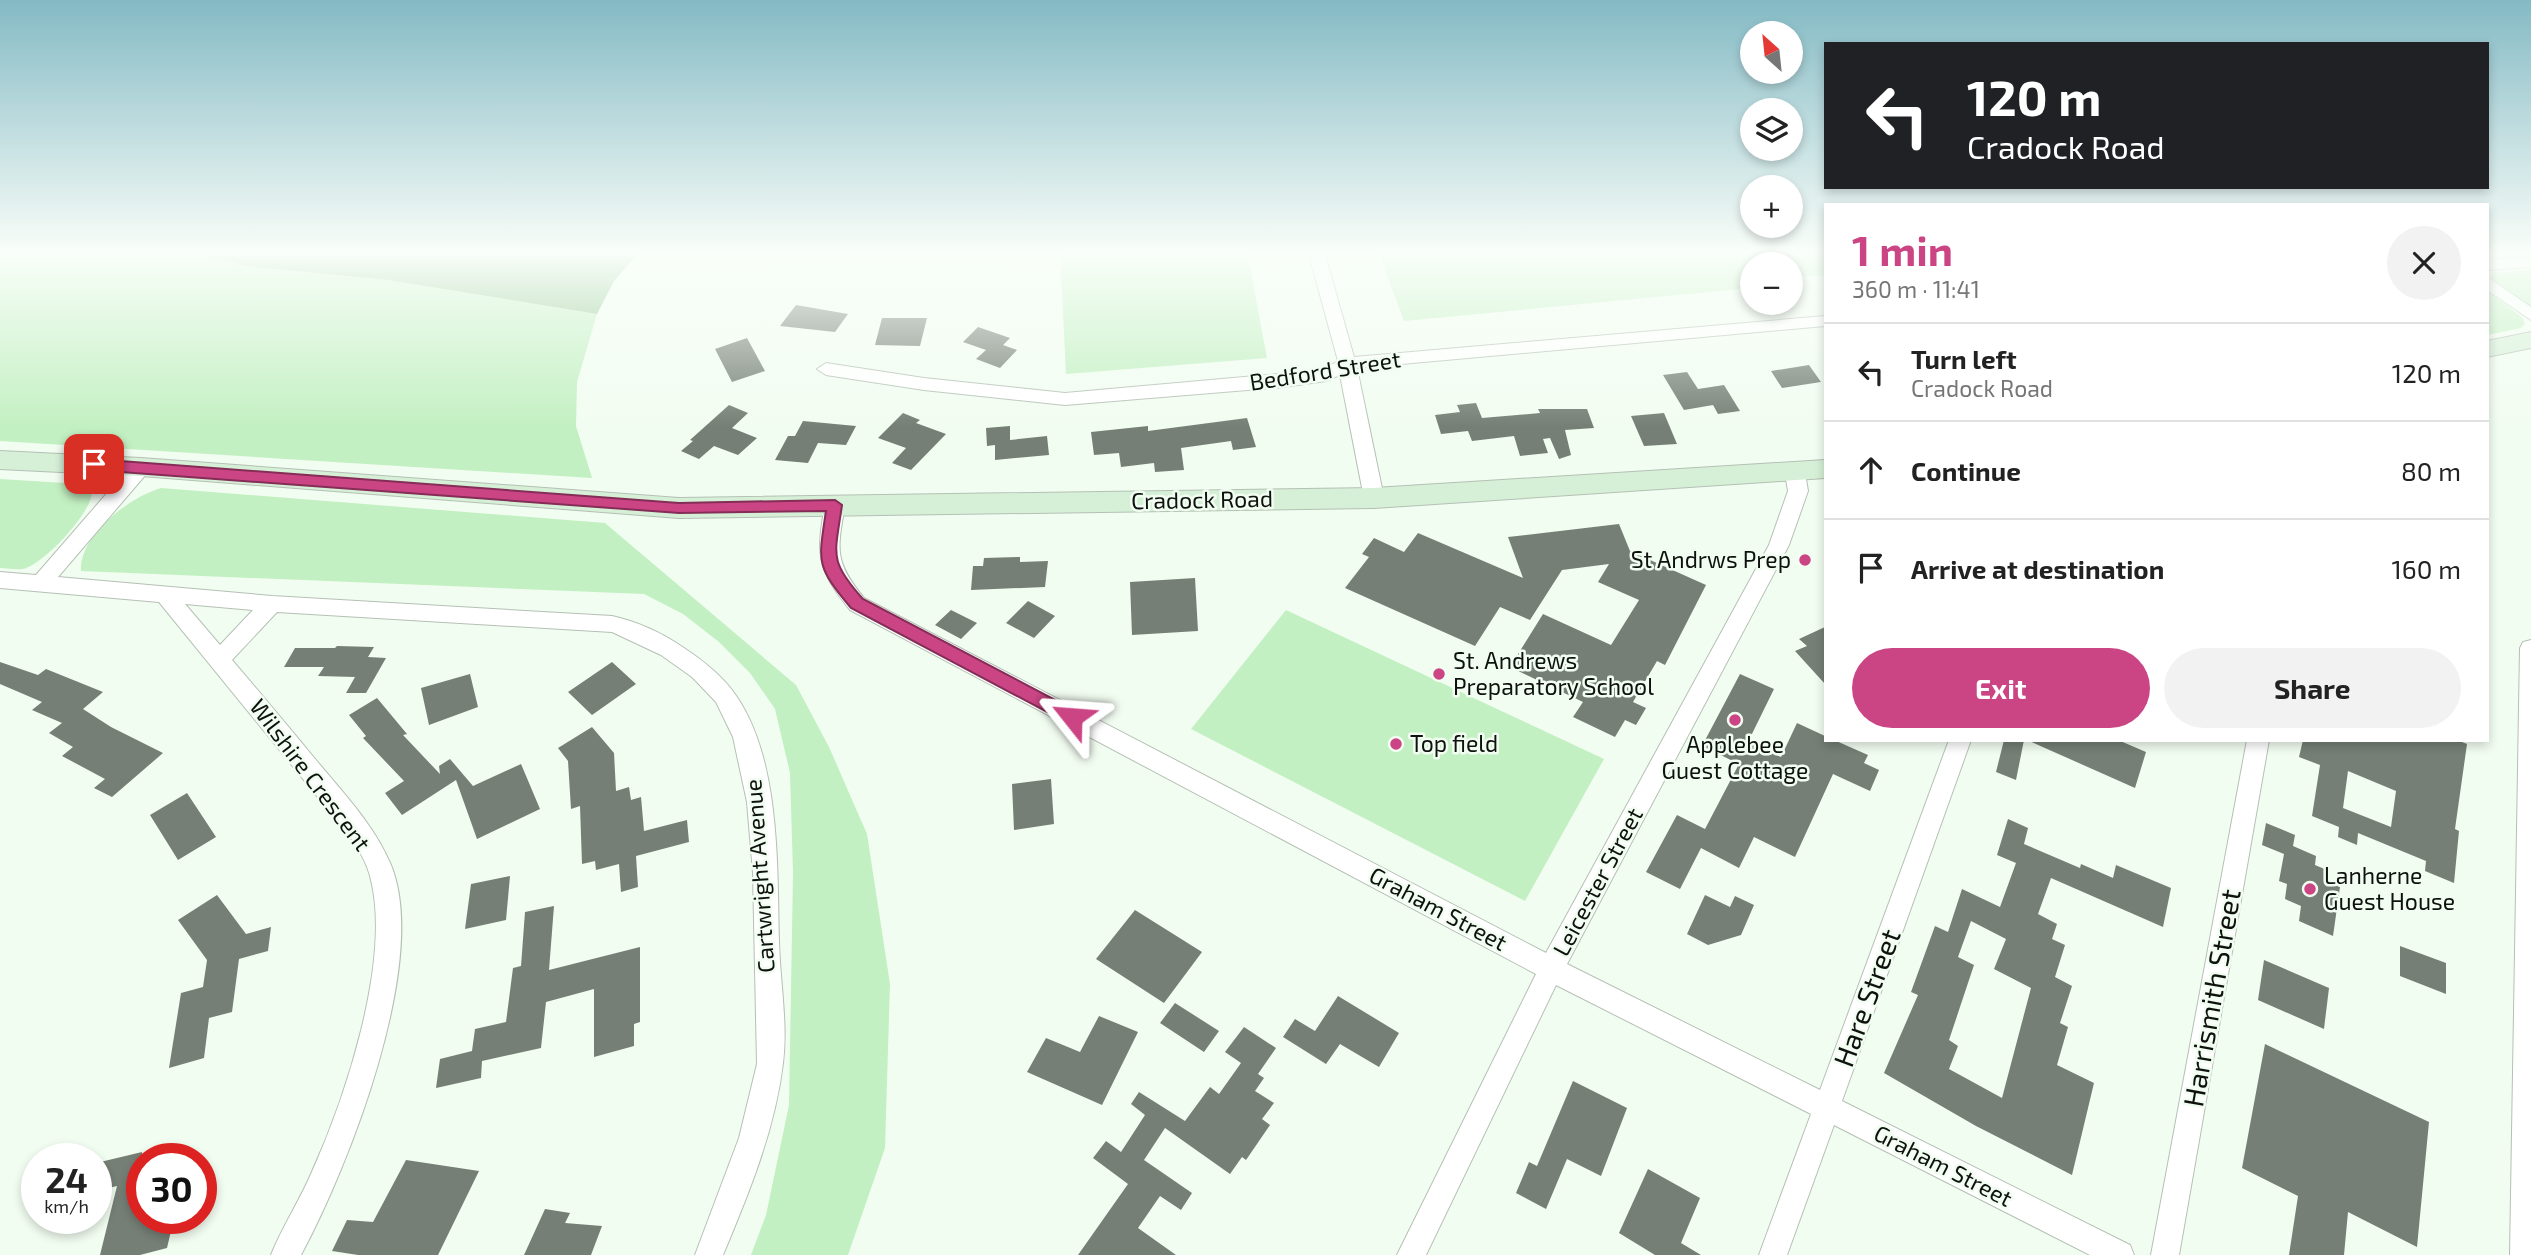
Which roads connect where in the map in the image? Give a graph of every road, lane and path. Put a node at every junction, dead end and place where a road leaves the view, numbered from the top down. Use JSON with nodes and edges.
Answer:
{"nodes":[{"id":1,"x":1332,"y":310,"type":"edge"},
{"id":2,"x":1824,"y":321,"type":"edge"},
{"id":3,"x":2531,"y":340,"type":"edge"},
{"id":4,"x":2489,"y":349,"type":"edge"},
{"id":5,"x":1347,"y":363,"type":"junction"},
{"id":6,"x":827,"y":369,"type":"dead end"},
{"id":7,"x":0,"y":460,"type":"edge"},
{"id":8,"x":141,"y":467,"type":"junction"},
{"id":9,"x":1824,"y":469,"type":"edge"},
{"id":10,"x":1795,"y":473,"type":"junction"},
{"id":11,"x":1374,"y":498,"type":"junction"},
{"id":12,"x":835,"y":505,"type":"junction"},
{"id":13,"x":0,"y":580,"type":"edge"},
{"id":14,"x":42,"y":582,"type":"junction"},
{"id":15,"x":166,"y":596,"type":"junction"},
{"id":16,"x":272,"y":604,"type":"junction"},
{"id":17,"x":2531,"y":648,"type":"edge"},
{"id":18,"x":220,"y":660,"type":"junction"},
{"id":19,"x":1959,"y":742,"type":"edge"},
{"id":20,"x":2258,"y":742,"type":"edge"},
{"id":21,"x":1551,"y":969,"type":"junction"},
{"id":22,"x":1827,"y":1107,"type":"junction"},
{"id":23,"x":285,"y":1255,"type":"edge"},
{"id":24,"x":709,"y":1255,"type":"edge"},
{"id":25,"x":1411,"y":1255,"type":"edge"},
{"id":26,"x":1773,"y":1255,"type":"edge"},
{"id":27,"x":2120,"y":1255,"type":"edge"},
{"id":28,"x":2165,"y":1255,"type":"edge"},
{"id":29,"x":2524,"y":1255,"type":"edge"}],
"edges":[{"from":1,"to":5,"type":"street"},
{"from":2,"to":5,"type":"street","name":"Bedford Street"},
{"from":3,"to":4,"type":"main road"},
{"from":5,"to":6,"type":"street","name":"Bedford Street"},
{"from":5,"to":11,"type":"street"},
{"from":7,"to":8,"type":"main road","name":"Cradock Road"},
{"from":8,"to":12,"type":"main road","name":"Cradock Road"},
{"from":8,"to":14,"type":"street"},
{"from":9,"to":10,"type":"main road","name":"Cradock Road"},
{"from":10,"to":11,"type":"main road","name":"Cradock Road"},
{"from":10,"to":21,"type":"street","name":"Leicester Street"},
{"from":11,"to":12,"type":"main road","name":"Cradock Road"},
{"from":12,"to":21,"type":"street","name":"Graham Street"},
{"from":13,"to":14,"type":"street"},
{"from":14,"to":15,"type":"street"},
{"from":15,"to":16,"type":"street","name":"Cartwright Avenue"},
{"from":15,"to":18,"type":"street","name":"Wilshire Crescent"},
{"from":16,"to":18,"type":"street"},
{"from":16,"to":24,"type":"street","name":"Cartwright Avenue"},
{"from":17,"to":29,"type":"street"},
{"from":18,"to":23,"type":"street","name":"Wilshire Crescent"},
{"from":19,"to":22,"type":"street","name":"Hare Street"},
{"from":20,"to":28,"type":"street","name":"Harrismith Street"},
{"from":21,"to":22,"type":"street","name":"Graham Street"},
{"from":21,"to":25,"type":"street","name":"Leicester Street"},
{"from":22,"to":26,"type":"street","name":"Hare Street"},
{"from":22,"to":27,"type":"street","name":"Graham Street"}]}
